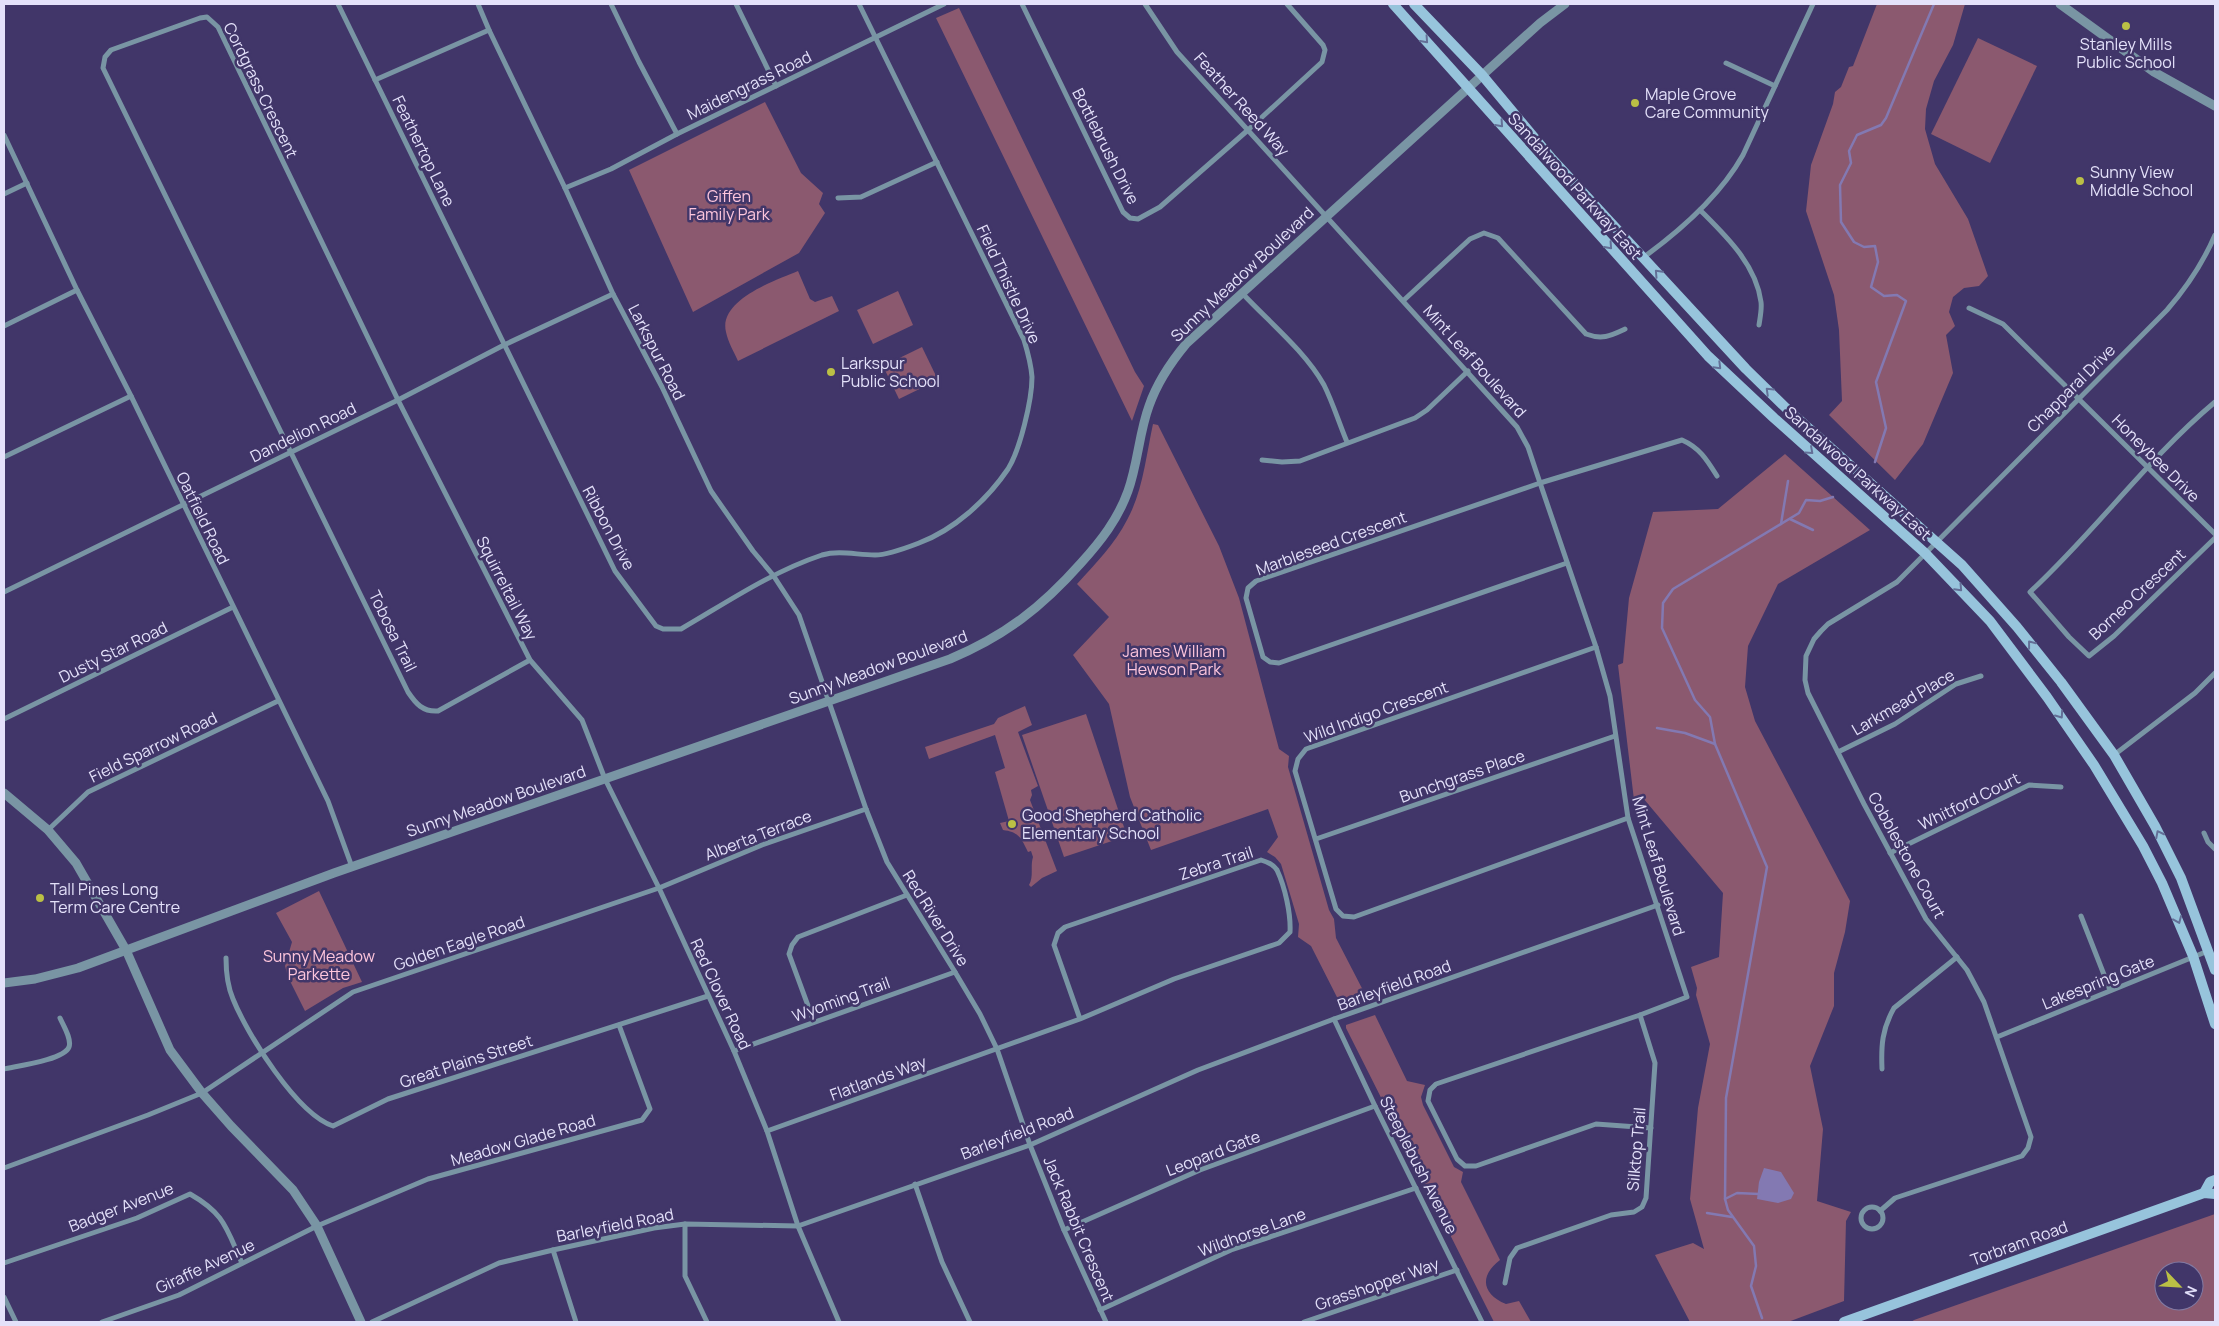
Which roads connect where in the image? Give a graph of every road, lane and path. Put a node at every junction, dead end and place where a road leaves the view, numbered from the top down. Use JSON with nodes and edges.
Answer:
{"nodes":[{"id":1,"x":338,"y":4,"type":"edge"},
{"id":2,"x":478,"y":4,"type":"edge"},
{"id":3,"x":611,"y":4,"type":"edge"},
{"id":4,"x":736,"y":4,"type":"edge"},
{"id":5,"x":859,"y":4,"type":"edge"},
{"id":6,"x":944,"y":4,"type":"edge"},
{"id":7,"x":1022,"y":4,"type":"edge"},
{"id":8,"x":1144,"y":4,"type":"edge"},
{"id":9,"x":1287,"y":4,"type":"edge"},
{"id":10,"x":1392,"y":4,"type":"edge"},
{"id":11,"x":1414,"y":4,"type":"edge"},
{"id":12,"x":1565,"y":4,"type":"edge"},
{"id":13,"x":1813,"y":4,"type":"edge"},
{"id":14,"x":2060,"y":4,"type":"edge"},
{"id":15,"x":489,"y":30,"type":"junction"},
{"id":16,"x":876,"y":37,"type":"junction"},
{"id":17,"x":1726,"y":63,"type":"dead end"},
{"id":18,"x":1482,"y":75,"type":"junction"},
{"id":19,"x":375,"y":80,"type":"junction"},
{"id":20,"x":776,"y":86,"type":"junction"},
{"id":21,"x":1775,"y":86,"type":"junction"},
{"id":22,"x":1468,"y":88,"type":"junction"},
{"id":23,"x":2215,"y":106,"type":"edge"},
{"id":24,"x":1248,"y":130,"type":"junction"},
{"id":25,"x":677,"y":134,"type":"junction"},
{"id":26,"x":4,"y":135,"type":"edge"},
{"id":27,"x":937,"y":162,"type":"junction"},
{"id":28,"x":26,"y":183,"type":"junction"},
{"id":29,"x":565,"y":188,"type":"junction"},
{"id":30,"x":4,"y":194,"type":"edge"},
{"id":31,"x":838,"y":198,"type":"dead end"},
{"id":32,"x":1700,"y":210,"type":"junction"},
{"id":33,"x":1327,"y":216,"type":"junction"},
{"id":34,"x":2215,"y":235,"type":"edge"},
{"id":35,"x":1644,"y":257,"type":"junction"},
{"id":36,"x":77,"y":290,"type":"junction"},
{"id":37,"x":1242,"y":293,"type":"junction"},
{"id":38,"x":613,"y":294,"type":"junction"},
{"id":39,"x":1404,"y":300,"type":"junction"},
{"id":40,"x":1969,"y":308,"type":"dead end"},
{"id":41,"x":1759,"y":325,"type":"dead end"},
{"id":42,"x":4,"y":326,"type":"edge"},
{"id":43,"x":1625,"y":329,"type":"dead end"},
{"id":44,"x":504,"y":345,"type":"junction"},
{"id":45,"x":1468,"y":372,"type":"junction"},
{"id":46,"x":131,"y":396,"type":"junction"},
{"id":47,"x":2079,"y":399,"type":"junction"},
{"id":48,"x":398,"y":400,"type":"junction"},
{"id":49,"x":2215,"y":402,"type":"edge"},
{"id":50,"x":1347,"y":442,"type":"junction"},
{"id":51,"x":292,"y":452,"type":"junction"},
{"id":52,"x":4,"y":457,"type":"edge"},
{"id":53,"x":1262,"y":460,"type":"dead end"},
{"id":54,"x":2148,"y":467,"type":"junction"},
{"id":55,"x":1717,"y":476,"type":"dead end"},
{"id":56,"x":1540,"y":483,"type":"junction"},
{"id":57,"x":182,"y":505,"type":"junction"},
{"id":58,"x":2215,"y":536,"type":"edge"},
{"id":59,"x":1930,"y":547,"type":"junction"},
{"id":60,"x":1567,"y":563,"type":"junction"},
{"id":61,"x":773,"y":575,"type":"junction"},
{"id":62,"x":4,"y":592,"type":"edge"},
{"id":63,"x":233,"y":607,"type":"junction"},
{"id":64,"x":1596,"y":647,"type":"junction"},
{"id":65,"x":530,"y":660,"type":"junction"},
{"id":66,"x":2215,"y":673,"type":"edge"},
{"id":67,"x":1981,"y":676,"type":"dead end"},
{"id":68,"x":278,"y":701,"type":"junction"},
{"id":69,"x":830,"y":701,"type":"junction"},
{"id":70,"x":4,"y":719,"type":"edge"},
{"id":71,"x":1615,"y":736,"type":"junction"},
{"id":72,"x":1838,"y":752,"type":"junction"},
{"id":73,"x":2114,"y":755,"type":"junction"},
{"id":74,"x":605,"y":779,"type":"junction"},
{"id":75,"x":2061,"y":787,"type":"dead end"},
{"id":76,"x":4,"y":793,"type":"edge"},
{"id":77,"x":866,"y":809,"type":"junction"},
{"id":78,"x":1628,"y":818,"type":"junction"},
{"id":79,"x":48,"y":830,"type":"junction"},
{"id":80,"x":2204,"y":833,"type":"dead end"},
{"id":81,"x":1316,"y":840,"type":"junction"},
{"id":82,"x":2215,"y":849,"type":"edge"},
{"id":83,"x":1890,"y":853,"type":"junction"},
{"id":84,"x":352,"y":867,"type":"junction"},
{"id":85,"x":659,"y":888,"type":"junction"},
{"id":86,"x":906,"y":895,"type":"junction"},
{"id":87,"x":1658,"y":905,"type":"junction"},
{"id":88,"x":2081,"y":916,"type":"dead end"},
{"id":89,"x":126,"y":950,"type":"junction"},
{"id":90,"x":2208,"y":951,"type":"junction"},
{"id":91,"x":2193,"y":956,"type":"junction"},
{"id":92,"x":1957,"y":957,"type":"junction"},
{"id":93,"x":226,"y":958,"type":"dead end"},
{"id":94,"x":2215,"y":970,"type":"edge"},
{"id":95,"x":955,"y":972,"type":"junction"},
{"id":96,"x":4,"y":983,"type":"edge"},
{"id":97,"x":2110,"y":990,"type":"junction"},
{"id":98,"x":708,"y":996,"type":"junction"},
{"id":99,"x":1640,"y":1015,"type":"junction"},
{"id":100,"x":60,"y":1018,"type":"dead end"},
{"id":101,"x":1080,"y":1019,"type":"junction"},
{"id":102,"x":1334,"y":1019,"type":"junction"},
{"id":103,"x":814,"y":1022,"type":"junction"},
{"id":104,"x":2215,"y":1024,"type":"edge"},
{"id":105,"x":619,"y":1025,"type":"junction"},
{"id":106,"x":1997,"y":1037,"type":"junction"},
{"id":107,"x":997,"y":1049,"type":"junction"},
{"id":108,"x":734,"y":1051,"type":"junction"},
{"id":109,"x":263,"y":1053,"type":"junction"},
{"id":110,"x":4,"y":1069,"type":"edge"},
{"id":111,"x":1882,"y":1069,"type":"dead end"},
{"id":112,"x":202,"y":1093,"type":"junction"},
{"id":113,"x":1374,"y":1106,"type":"junction"},
{"id":114,"x":1651,"y":1128,"type":"junction"},
{"id":115,"x":767,"y":1132,"type":"junction"},
{"id":116,"x":1030,"y":1145,"type":"junction"},
{"id":117,"x":4,"y":1168,"type":"edge"},
{"id":118,"x":2215,"y":1180,"type":"edge"},
{"id":119,"x":915,"y":1184,"type":"junction"},
{"id":120,"x":1416,"y":1188,"type":"junction"},
{"id":121,"x":2204,"y":1192,"type":"junction"},
{"id":122,"x":2215,"y":1194,"type":"edge"},
{"id":123,"x":1880,"y":1211,"type":"junction"},
{"id":124,"x":685,"y":1224,"type":"junction"},
{"id":125,"x":317,"y":1226,"type":"junction"},
{"id":126,"x":798,"y":1226,"type":"junction"},
{"id":127,"x":1064,"y":1230,"type":"junction"},
{"id":128,"x":553,"y":1250,"type":"junction"},
{"id":129,"x":4,"y":1262,"type":"edge"},
{"id":130,"x":242,"y":1263,"type":"junction"},
{"id":131,"x":1457,"y":1270,"type":"junction"},
{"id":132,"x":1505,"y":1283,"type":"dead end"},
{"id":133,"x":4,"y":1297,"type":"edge"},
{"id":134,"x":1100,"y":1310,"type":"junction"},
{"id":135,"x":16,"y":1322,"type":"edge"},
{"id":136,"x":102,"y":1322,"type":"edge"},
{"id":137,"x":361,"y":1322,"type":"edge"},
{"id":138,"x":372,"y":1322,"type":"edge"},
{"id":139,"x":576,"y":1322,"type":"edge"},
{"id":140,"x":707,"y":1322,"type":"edge"},
{"id":141,"x":839,"y":1322,"type":"edge"},
{"id":142,"x":970,"y":1322,"type":"edge"},
{"id":143,"x":1106,"y":1322,"type":"edge"},
{"id":144,"x":1308,"y":1322,"type":"edge"},
{"id":145,"x":1482,"y":1322,"type":"edge"},
{"id":146,"x":1844,"y":1322,"type":"edge"}],
"edges":[{"from":1,"to":19,"type":"street"},
{"from":2,"to":15,"type":"street","name":"Larkspur Road"},
{"from":3,"to":25,"type":"street"},
{"from":4,"to":20,"type":"street"},
{"from":5,"to":16,"type":"street","name":"Field Thistle Drive"},
{"from":6,"to":16,"type":"street","name":"Maidengrass Road"},
{"from":7,"to":24,"type":"street","name":"Bottlebrush Drive"},
{"from":8,"to":24,"type":"street","name":"Feather Reed Way"},
{"from":9,"to":24,"type":"street"},
{"from":10,"to":22,"type":"main road","name":"Sandalwood Parkway East","one_way":true},
{"from":11,"to":18,"type":"main road","name":"Sandalwood Parkway East"},
{"from":12,"to":18,"type":"street","name":"Sunny Meadow Boulevard"},
{"from":13,"to":21,"type":"street"},
{"from":14,"to":23,"type":"street"},
{"from":15,"to":19,"type":"street","name":"Feathertop Lane"},
{"from":15,"to":29,"type":"street","name":"Larkspur Road"},
{"from":16,"to":20,"type":"street","name":"Maidengrass Road"},
{"from":16,"to":27,"type":"street","name":"Field Thistle Drive"},
{"from":17,"to":21,"type":"street"},
{"from":18,"to":22,"type":"street","name":"Sunny Meadow Boulevard"},
{"from":18,"to":35,"type":"main road","name":"Sandalwood Parkway East"},
{"from":19,"to":44,"type":"street","name":"Feathertop Lane"},
{"from":20,"to":25,"type":"street","name":"Maidengrass Road"},
{"from":21,"to":32,"type":"street"},
{"from":22,"to":33,"type":"street","name":"Sunny Meadow Boulevard"},
{"from":22,"to":59,"type":"main road","name":"Sandalwood Parkway East","one_way":true},
{"from":24,"to":33,"type":"street","name":"Feather Reed Way"},
{"from":25,"to":29,"type":"street","name":"Maidengrass Road"},
{"from":26,"to":28,"type":"street","name":"Oatfield Road"},
{"from":27,"to":31,"type":"street"},
{"from":27,"to":61,"type":"street","name":"Field Thistle Drive"},
{"from":28,"to":30,"type":"street"},
{"from":28,"to":36,"type":"street","name":"Oatfield Road"},
{"from":29,"to":38,"type":"street","name":"Larkspur Road"},
{"from":32,"to":35,"type":"street"},
{"from":32,"to":41,"type":"street"},
{"from":33,"to":37,"type":"street","name":"Sunny Meadow Boulevard"},
{"from":33,"to":39,"type":"street","name":"Mint Leaf Boulevard"},
{"from":34,"to":47,"type":"street","name":"Chapparal Drive"},
{"from":59,"to":35,"type":"main road","name":"Sandalwood Parkway East","one_way":true},
{"from":36,"to":42,"type":"street"},
{"from":36,"to":46,"type":"street","name":"Oatfield Road"},
{"from":37,"to":50,"type":"street"},
{"from":37,"to":69,"type":"street","name":"Sunny Meadow Boulevard"},
{"from":38,"to":44,"type":"street","name":"Dandelion Road"},
{"from":38,"to":61,"type":"street","name":"Larkspur Road"},
{"from":39,"to":43,"type":"street"},
{"from":39,"to":45,"type":"street","name":"Mint Leaf Boulevard"},
{"from":40,"to":47,"type":"street","name":"Honeybee Drive"},
{"from":44,"to":48,"type":"street","name":"Dandelion Road"},
{"from":44,"to":61,"type":"street","name":"Ribbon Drive"},
{"from":45,"to":50,"type":"street"},
{"from":45,"to":56,"type":"street","name":"Mint Leaf Boulevard"},
{"from":46,"to":52,"type":"street"},
{"from":46,"to":57,"type":"street","name":"Oatfield Road"},
{"from":47,"to":54,"type":"street","name":"Honeybee Drive"},
{"from":47,"to":59,"type":"street","name":"Chapparal Drive"},
{"from":48,"to":51,"type":"street","name":"Dandelion Road"},
{"from":48,"to":51,"type":"street","name":"Cordgrass Crescent"},
{"from":48,"to":65,"type":"street","name":"Squirreltail Way"},
{"from":49,"to":54,"type":"street"},
{"from":50,"to":53,"type":"street"},
{"from":51,"to":57,"type":"street","name":"Dandelion Road"},
{"from":51,"to":65,"type":"street","name":"Tobosa Trail"},
{"from":54,"to":58,"type":"street","name":"Honeybee Drive"},
{"from":54,"to":58,"type":"street","name":"Borneo Crescent"},
{"from":55,"to":56,"type":"street"},
{"from":56,"to":60,"type":"street","name":"Mint Leaf Boulevard"},
{"from":56,"to":60,"type":"street","name":"Marbleseed Crescent"},
{"from":57,"to":62,"type":"street","name":"Dandelion Road"},
{"from":57,"to":63,"type":"street","name":"Oatfield Road"},
{"from":59,"to":72,"type":"street","name":"Cobblestone Court"},
{"from":73,"to":59,"type":"main road","name":"Sandalwood Parkway East","one_way":true},
{"from":59,"to":91,"type":"main road","name":"Sandalwood Parkway East","one_way":true},
{"from":60,"to":64,"type":"street","name":"Mint Leaf Boulevard"},
{"from":61,"to":69,"type":"street","name":"Larkspur Road"},
{"from":63,"to":68,"type":"street","name":"Oatfield Road"},
{"from":63,"to":70,"type":"street","name":"Dusty Star Road"},
{"from":64,"to":71,"type":"street","name":"Mint Leaf Boulevard"},
{"from":64,"to":81,"type":"street","name":"Wild Indigo Crescent"},
{"from":65,"to":74,"type":"street","name":"Squirreltail Way"},
{"from":66,"to":73,"type":"street"},
{"from":67,"to":72,"type":"street","name":"Larkmead Place"},
{"from":68,"to":79,"type":"street","name":"Field Sparrow Road"},
{"from":68,"to":84,"type":"street","name":"Oatfield Road"},
{"from":69,"to":74,"type":"street","name":"Sunny Meadow Boulevard"},
{"from":69,"to":77,"type":"street","name":"Red River Drive"},
{"from":71,"to":78,"type":"street","name":"Mint Leaf Boulevard"},
{"from":71,"to":81,"type":"street","name":"Bunchgrass Place"},
{"from":72,"to":83,"type":"street","name":"Cobblestone Court"},
{"from":90,"to":73,"type":"main road","name":"Sandalwood Parkway East","one_way":true},
{"from":74,"to":84,"type":"street","name":"Sunny Meadow Boulevard"},
{"from":74,"to":85,"type":"street","name":"Red Clover Road"},
{"from":75,"to":83,"type":"street","name":"Whitford Court"},
{"from":76,"to":79,"type":"street"},
{"from":77,"to":85,"type":"street","name":"Alberta Terrace"},
{"from":77,"to":86,"type":"street","name":"Red River Drive"},
{"from":78,"to":81,"type":"street","name":"Wild Indigo Crescent"},
{"from":78,"to":87,"type":"street","name":"Mint Leaf Boulevard"},
{"from":79,"to":89,"type":"street"},
{"from":80,"to":82,"type":"street"},
{"from":83,"to":92,"type":"street","name":"Cobblestone Court"},
{"from":84,"to":89,"type":"street","name":"Sunny Meadow Boulevard"},
{"from":85,"to":98,"type":"street","name":"Red Clover Road"},
{"from":85,"to":109,"type":"street","name":"Golden Eagle Road"},
{"from":86,"to":95,"type":"street","name":"Red River Drive"},
{"from":86,"to":103,"type":"street"},
{"from":87,"to":99,"type":"street","name":"Mint Leaf Boulevard"},
{"from":87,"to":102,"type":"street","name":"Barleyfield Road"},
{"from":88,"to":97,"type":"street"},
{"from":89,"to":96,"type":"street","name":"Sunny Meadow Boulevard"},
{"from":89,"to":112,"type":"street"},
{"from":90,"to":91,"type":"street","name":"Lakespring Gate"},
{"from":90,"to":94,"type":"main road","name":"Sandalwood Parkway East"},
{"from":91,"to":97,"type":"street","name":"Lakespring Gate"},
{"from":91,"to":104,"type":"main road","name":"Sandalwood Parkway East"},
{"from":92,"to":106,"type":"street","name":"Cobblestone Court"},
{"from":92,"to":111,"type":"street"},
{"from":93,"to":109,"type":"street"},
{"from":95,"to":103,"type":"street","name":"Wyoming Trail"},
{"from":95,"to":107,"type":"street","name":"Red River Drive"},
{"from":97,"to":106,"type":"street","name":"Lakespring Gate"},
{"from":98,"to":105,"type":"street","name":"Great Plains Street"},
{"from":98,"to":108,"type":"street","name":"Red Clover Road"},
{"from":99,"to":114,"type":"street","name":"Silktop Trail"},
{"from":99,"to":114,"type":"street","name":"Mint Leaf Boulevard"},
{"from":100,"to":110,"type":"street"},
{"from":101,"to":101,"type":"street","name":"Zebra Trail"},
{"from":101,"to":107,"type":"street","name":"Zebra Trail"},
{"from":102,"to":113,"type":"street","name":"Steeplebush Avenue"},
{"from":102,"to":116,"type":"street","name":"Barleyfield Road"},
{"from":103,"to":108,"type":"street","name":"Wyoming Trail"},
{"from":105,"to":109,"type":"street","name":"Great Plains Street"},
{"from":105,"to":125,"type":"street","name":"Meadow Glade Road"},
{"from":106,"to":123,"type":"street","name":"Cobblestone Court"},
{"from":107,"to":115,"type":"street","name":"Flatlands Way"},
{"from":107,"to":116,"type":"street","name":"Red River Drive"},
{"from":108,"to":115,"type":"street","name":"Red Clover Road"},
{"from":109,"to":112,"type":"street","name":"Golden Eagle Road"},
{"from":112,"to":117,"type":"street"},
{"from":112,"to":125,"type":"street"},
{"from":113,"to":120,"type":"street","name":"Steeplebush Avenue"},
{"from":113,"to":127,"type":"street","name":"Leopard Gate"},
{"from":114,"to":132,"type":"street","name":"Silktop Trail"},
{"from":115,"to":126,"type":"street","name":"Red Clover Road"},
{"from":116,"to":119,"type":"street","name":"Barleyfield Road"},
{"from":116,"to":127,"type":"street","name":"Jack Rabbit Crescent"},
{"from":118,"to":121,"type":"main road","name":"Torbram Road"},
{"from":119,"to":126,"type":"street","name":"Barleyfield Road"},
{"from":119,"to":142,"type":"street"},
{"from":120,"to":131,"type":"street","name":"Steeplebush Avenue"},
{"from":120,"to":134,"type":"street","name":"Wildhorse Lane"},
{"from":121,"to":122,"type":"main road"},
{"from":121,"to":146,"type":"main road","name":"Torbram Road"},
{"from":123,"to":123,"type":"street"},
{"from":124,"to":126,"type":"street","name":"Barleyfield Road"},
{"from":124,"to":128,"type":"street","name":"Barleyfield Road"},
{"from":124,"to":140,"type":"street"},
{"from":125,"to":130,"type":"street","name":"Giraffe Avenue"},
{"from":125,"to":137,"type":"street"},
{"from":126,"to":141,"type":"street","name":"Red Clover Road"},
{"from":127,"to":134,"type":"street","name":"Jack Rabbit Crescent"},
{"from":128,"to":138,"type":"street","name":"Barleyfield Road"},
{"from":128,"to":139,"type":"street"},
{"from":129,"to":130,"type":"street","name":"Badger Avenue"},
{"from":130,"to":136,"type":"street","name":"Giraffe Avenue"},
{"from":131,"to":144,"type":"street","name":"Grasshopper Way"},
{"from":131,"to":145,"type":"street","name":"Steeplebush Avenue"},
{"from":133,"to":135,"type":"street"},
{"from":134,"to":143,"type":"street","name":"Jack Rabbit Crescent"}]}
